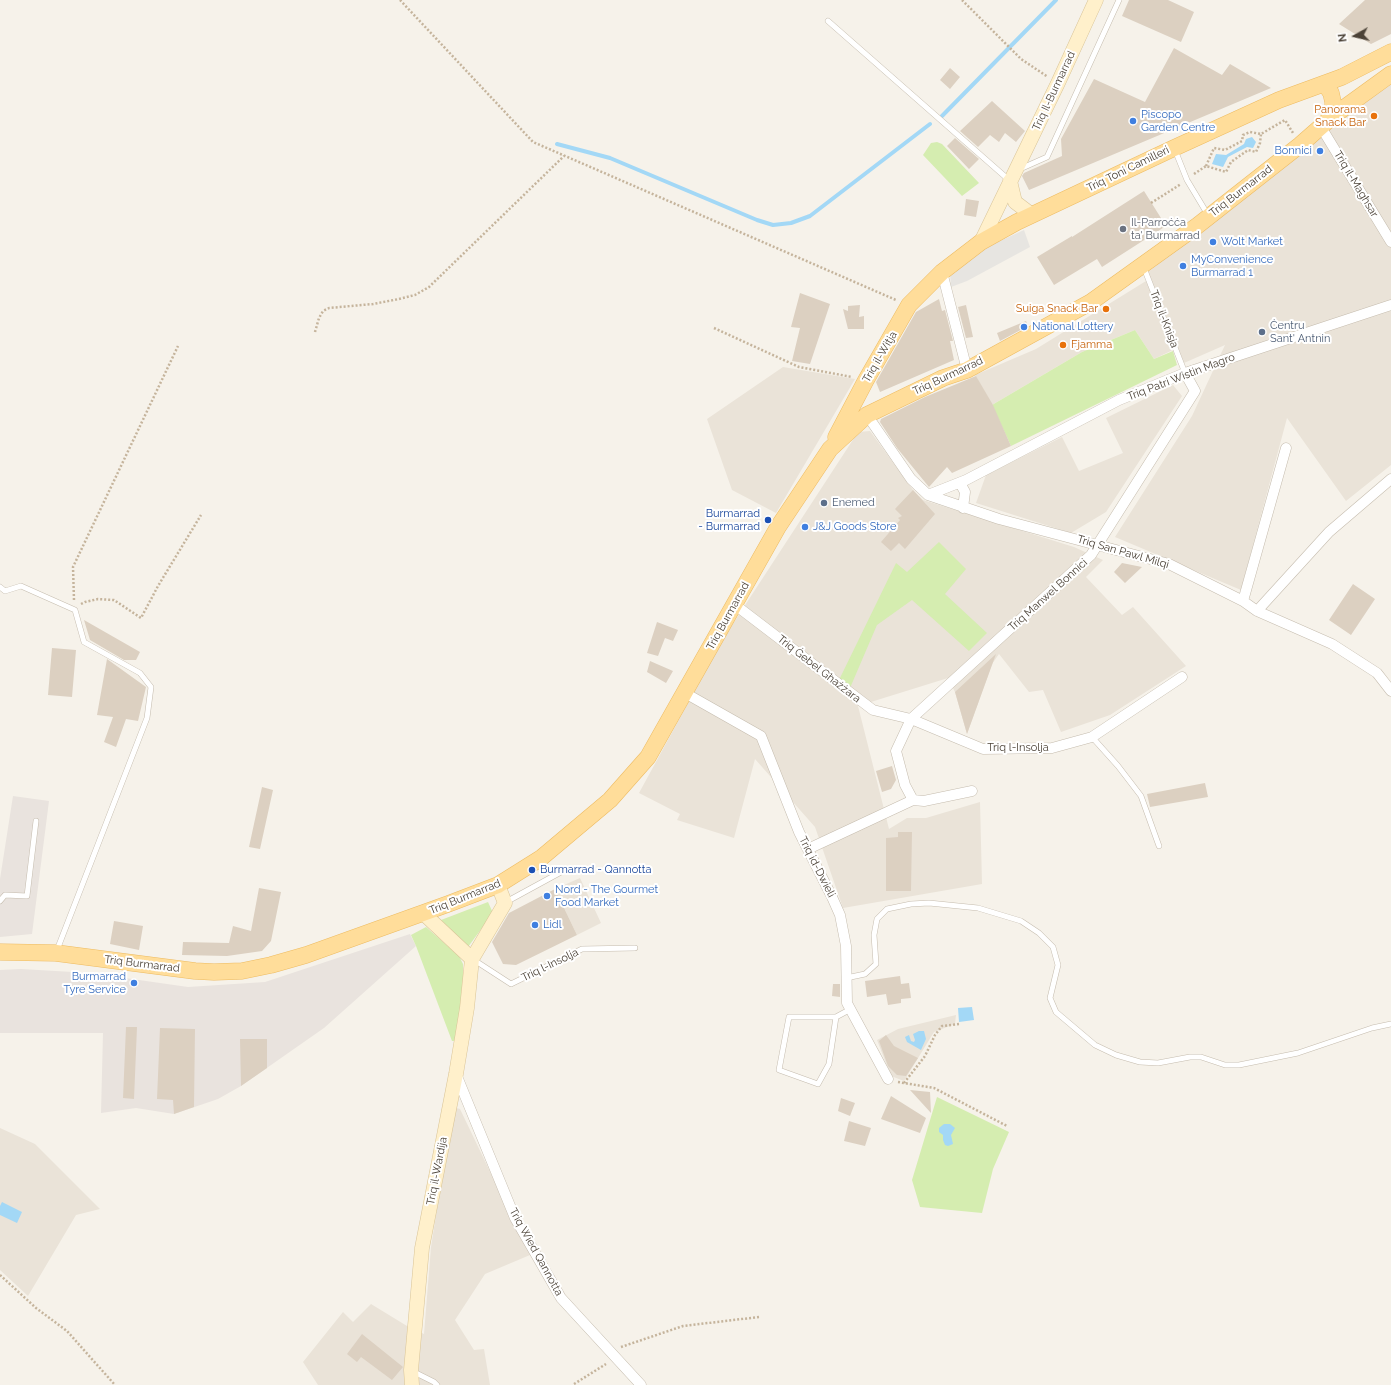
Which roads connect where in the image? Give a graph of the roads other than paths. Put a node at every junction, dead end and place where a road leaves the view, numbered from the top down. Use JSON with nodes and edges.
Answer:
{"nodes":[{"id":1,"x":1096,"y":0,"type":"edge"},
{"id":2,"x":1119,"y":0,"type":"edge"},
{"id":3,"x":828,"y":21,"type":"dead end"},
{"id":4,"x":1391,"y":52,"type":"edge"},
{"id":5,"x":1391,"y":74,"type":"edge"},
{"id":6,"x":1324,"y":84,"type":"junction"},
{"id":7,"x":1333,"y":116,"type":"junction"},
{"id":8,"x":1321,"y":127,"type":"junction"},
{"id":9,"x":1174,"y":148,"type":"junction"},
{"id":10,"x":1013,"y":176,"type":"junction"},
{"id":11,"x":1032,"y":215,"type":"junction"},
{"id":12,"x":1209,"y":216,"type":"junction"},
{"id":13,"x":981,"y":242,"type":"junction"},
{"id":14,"x":1391,"y":242,"type":"edge"},
{"id":15,"x":1142,"y":265,"type":"junction"},
{"id":16,"x":942,"y":272,"type":"junction"},
{"id":17,"x":1391,"y":305,"type":"edge"},
{"id":18,"x":967,"y":370,"type":"junction"},
{"id":19,"x":1185,"y":373,"type":"junction"},
{"id":20,"x":867,"y":415,"type":"junction"},
{"id":21,"x":1286,"y":448,"type":"dead end"},
{"id":22,"x":830,"y":449,"type":"junction"},
{"id":23,"x":1391,"y":479,"type":"edge"},
{"id":24,"x":960,"y":483,"type":"junction"},
{"id":25,"x":928,"y":496,"type":"junction"},
{"id":26,"x":964,"y":508,"type":"junction"},
{"id":27,"x":1098,"y":544,"type":"junction"},
{"id":28,"x":0,"y":587,"type":"edge"},
{"id":29,"x":1243,"y":601,"type":"junction"},
{"id":30,"x":734,"y":604,"type":"junction"},
{"id":31,"x":1257,"y":611,"type":"junction"},
{"id":32,"x":1182,"y":677,"type":"dead end"},
{"id":33,"x":1391,"y":691,"type":"edge"},
{"id":34,"x":685,"y":693,"type":"junction"},
{"id":35,"x":911,"y":719,"type":"junction"},
{"id":36,"x":1092,"y":737,"type":"junction"},
{"id":37,"x":972,"y":791,"type":"dead end"},
{"id":38,"x":912,"y":800,"type":"junction"},
{"id":39,"x":36,"y":821,"type":"dead end"},
{"id":40,"x":1159,"y":846,"type":"dead end"},
{"id":41,"x":808,"y":849,"type":"junction"},
{"id":42,"x":561,"y":872,"type":"dead end"},
{"id":43,"x":498,"y":885,"type":"junction"},
{"id":44,"x":0,"y":901,"type":"edge"},
{"id":45,"x":505,"y":903,"type":"junction"},
{"id":46,"x":423,"y":913,"type":"junction"},
{"id":47,"x":635,"y":948,"type":"dead end"},
{"id":48,"x":0,"y":952,"type":"edge"},
{"id":49,"x":56,"y":953,"type":"junction"},
{"id":50,"x":472,"y":959,"type":"junction"},
{"id":51,"x":846,"y":978,"type":"junction"},
{"id":52,"x":849,"y":1010,"type":"junction"},
{"id":53,"x":836,"y":1017,"type":"junction"},
{"id":54,"x":1391,"y":1024,"type":"edge"},
{"id":55,"x":456,"y":1074,"type":"junction"},
{"id":56,"x":888,"y":1079,"type":"road end"},
{"id":57,"x":411,"y":1370,"type":"junction"},
{"id":58,"x":412,"y":1385,"type":"edge"},
{"id":59,"x":437,"y":1385,"type":"edge"},
{"id":60,"x":641,"y":1385,"type":"edge"}],
"edges":[{"from":1,"to":10,"type":"street","name":"Triq Il-Burmarrad"},
{"from":2,"to":10,"type":"lane"},
{"from":3,"to":10,"type":"lane"},
{"from":4,"to":6,"type":"main road"},
{"from":5,"to":7,"type":"main road","name":"Triq Burmarrad"},
{"from":6,"to":7,"type":"main road"},
{"from":6,"to":9,"type":"main road","name":"Triq Toni Camilleri"},
{"from":7,"to":8,"type":"main road","name":"Triq Burmarrad"},
{"from":8,"to":12,"type":"main road","name":"Triq Burmarrad"},
{"from":8,"to":14,"type":"street","name":"Triq il-Magħsar"},
{"from":9,"to":11,"type":"main road","name":"Triq Toni Camilleri"},
{"from":9,"to":12,"type":"lane"},
{"from":10,"to":11,"type":"street"},
{"from":10,"to":13,"type":"street","name":"Triq Il-Burmarrad"},
{"from":11,"to":13,"type":"main road","name":"Triq Toni Camilleri"},
{"from":12,"to":15,"type":"main road","name":"Triq Burmarrad"},
{"from":13,"to":16,"type":"main road","name":"Triq Toni Camilleri"},
{"from":15,"to":18,"type":"main road","name":"Triq Burmarrad"},
{"from":15,"to":19,"type":"lane","name":"Triq il-Knisja"},
{"from":16,"to":18,"type":"street"},
{"from":16,"to":22,"type":"main road","name":"Triq il-Witja"},
{"from":17,"to":19,"type":"street","name":"Triq Patri Wistin Magro"},
{"from":18,"to":20,"type":"main road","name":"Triq Burmarrad"},
{"from":19,"to":24,"type":"street","name":"Triq Patri Wistin Magro"},
{"from":19,"to":27,"type":"street","name":"Triq Manwel Bonnici"},
{"from":20,"to":22,"type":"main road","name":"Triq Burmarrad"},
{"from":20,"to":25,"type":"street","name":"Triq San Pawl Milqi"},
{"from":21,"to":29,"type":"street"},
{"from":22,"to":30,"type":"main road","name":"Triq Burmarrad"},
{"from":23,"to":31,"type":"street"},
{"from":24,"to":25,"type":"street","name":"Triq Patri Wistin Magro"},
{"from":24,"to":26,"type":"street"},
{"from":25,"to":26,"type":"street","name":"Triq San Pawl Milqi"},
{"from":26,"to":27,"type":"street","name":"Triq San Pawl Milqi"},
{"from":27,"to":29,"type":"street","name":"Triq San Pawl Milqi"},
{"from":27,"to":35,"type":"street","name":"Triq Manwel Bonnici"},
{"from":28,"to":49,"type":"lane"},
{"from":29,"to":31,"type":"street","name":"Triq San Pawl Milqi"},
{"from":30,"to":34,"type":"main road","name":"Triq Burmarrad"},
{"from":30,"to":35,"type":"street","name":"Triq Ġebel Għażżara"},
{"from":31,"to":33,"type":"street","name":"Triq San Pawl Milqi"},
{"from":32,"to":36,"type":"street","name":"Triq l-Insolja"},
{"from":34,"to":41,"type":"street","name":"Triq id-Dwieli"},
{"from":34,"to":43,"type":"main road","name":"Triq Burmarrad"},
{"from":35,"to":36,"type":"street","name":"Triq l-Insolja"},
{"from":35,"to":38,"type":"street","name":"Triq Manwel Bonnici"},
{"from":36,"to":40,"type":"lane"},
{"from":37,"to":38,"type":"street"},
{"from":38,"to":41,"type":"street"},
{"from":39,"to":44,"type":"lane"},
{"from":41,"to":51,"type":"street","name":"Triq id-Dwieli"},
{"from":42,"to":45,"type":"lane"},
{"from":43,"to":45,"type":"street"},
{"from":43,"to":46,"type":"main road","name":"Triq Burmarrad"},
{"from":45,"to":50,"type":"street","name":"Triq il-Wardija"},
{"from":46,"to":49,"type":"main road","name":"Triq Burmarrad"},
{"from":46,"to":50,"type":"street"},
{"from":47,"to":50,"type":"lane","name":"Triq l-Insolja"},
{"from":48,"to":49,"type":"main road","name":"Triq Burmarrad"},
{"from":50,"to":55,"type":"street","name":"Triq il-Wardija"},
{"from":51,"to":52,"type":"street","name":"Triq id-Dwieli"},
{"from":51,"to":54,"type":"lane"},
{"from":52,"to":53,"type":"lane"},
{"from":52,"to":56,"type":"street","name":"Triq id-Dwieli"},
{"from":53,"to":53,"type":"lane"},
{"from":55,"to":57,"type":"street","name":"Triq il-Wardija"},
{"from":55,"to":60,"type":"street","name":"Triq Wied Qannotta"},
{"from":57,"to":58,"type":"street","name":"Triq il-Wardija"},
{"from":57,"to":59,"type":"lane"}]}
